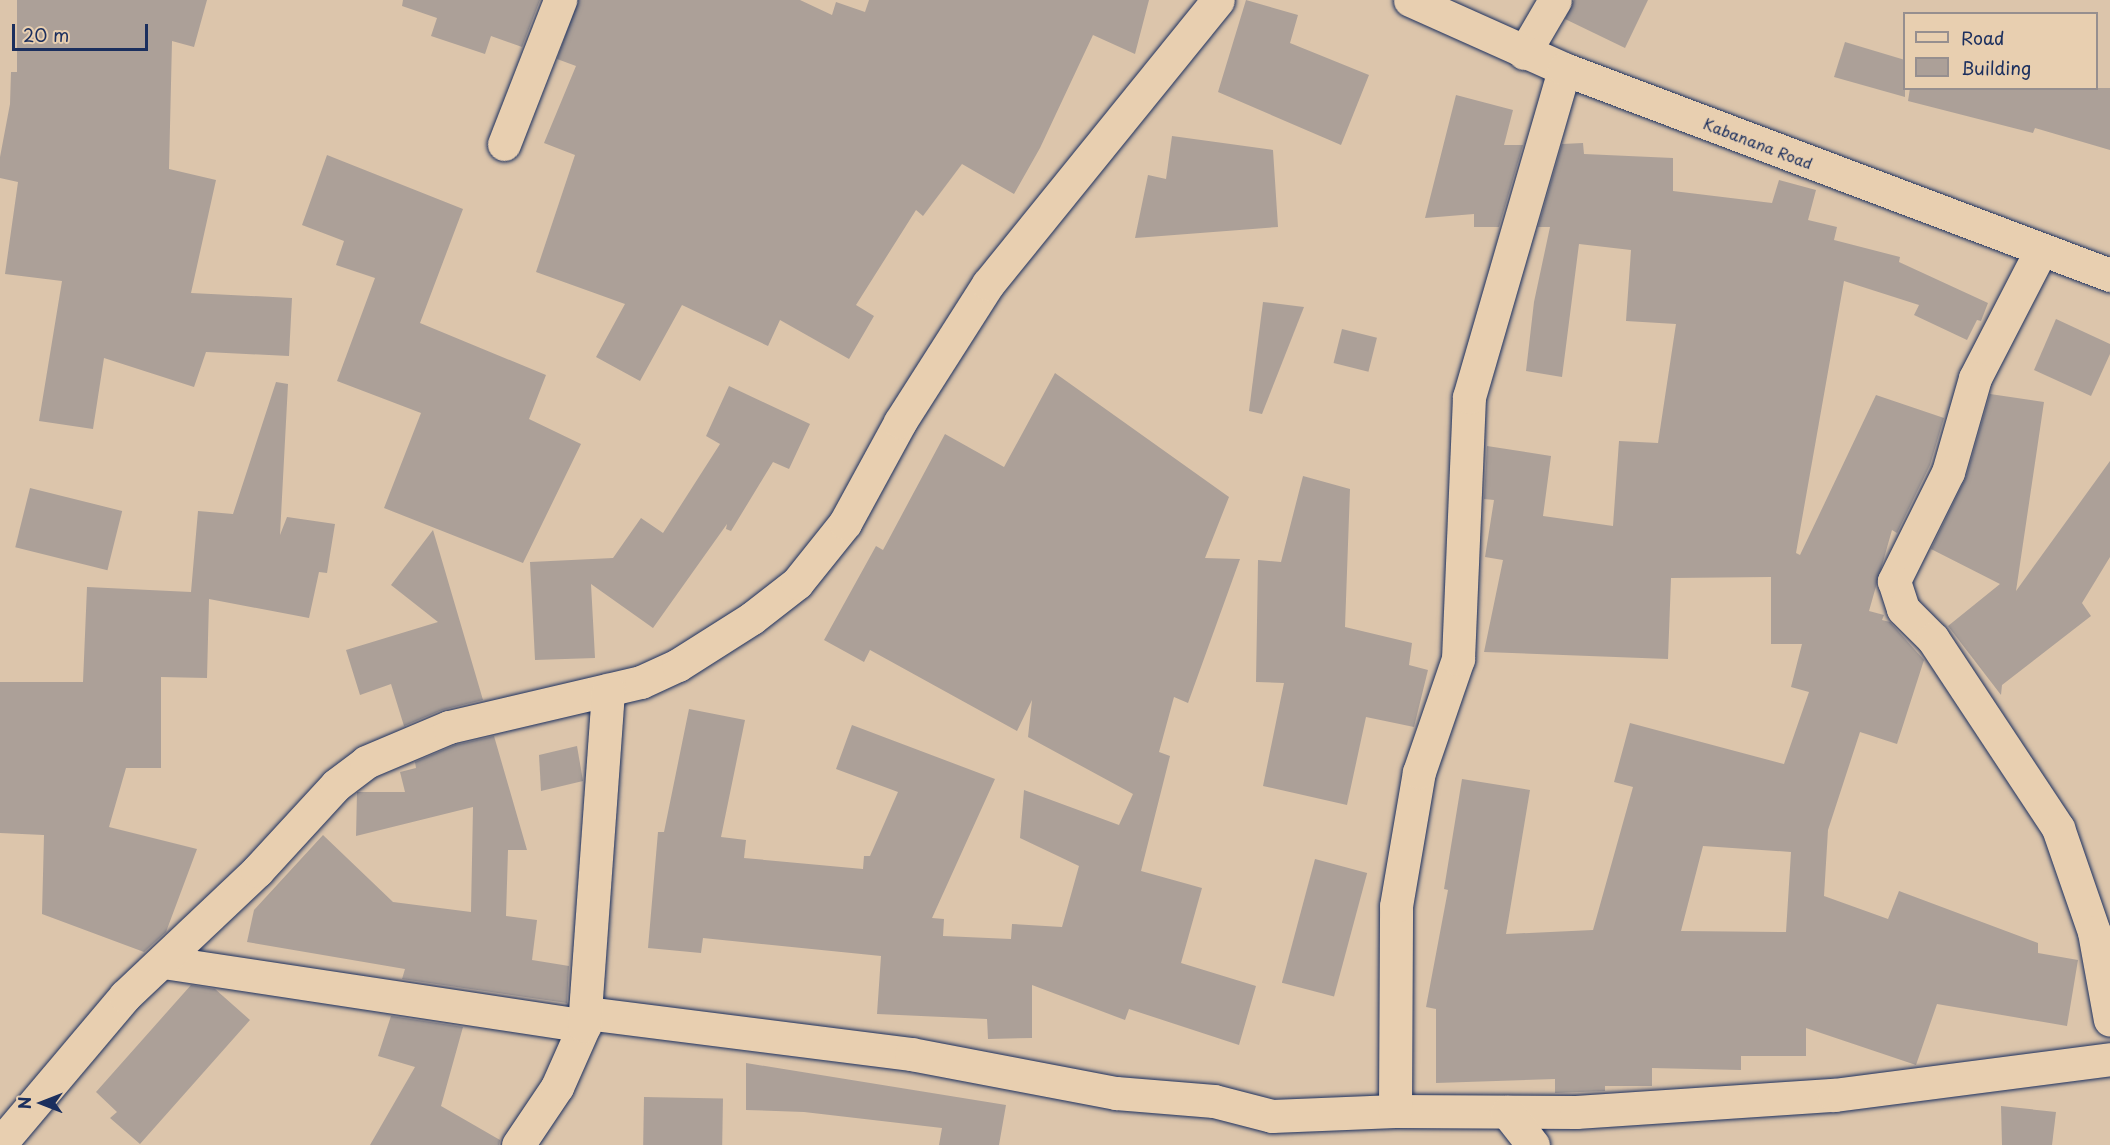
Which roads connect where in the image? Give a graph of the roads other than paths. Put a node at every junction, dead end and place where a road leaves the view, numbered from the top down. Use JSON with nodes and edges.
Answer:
{"nodes":[{"id":1,"x":560,"y":0,"type":"edge"},
{"id":2,"x":1218,"y":0,"type":"edge"},
{"id":3,"x":1410,"y":0,"type":"edge"},
{"id":4,"x":1555,"y":0,"type":"edge"},
{"id":5,"x":1524,"y":53,"type":"junction"},
{"id":6,"x":1564,"y":69,"type":"junction"},
{"id":7,"x":504,"y":144,"type":"dead end"},
{"id":8,"x":2041,"y":250,"type":"junction"},
{"id":9,"x":2110,"y":275,"type":"edge"},
{"id":10,"x":608,"y":690,"type":"junction"},
{"id":11,"x":163,"y":962,"type":"junction"},
{"id":12,"x":585,"y":1019,"type":"junction"},
{"id":13,"x":2110,"y":1020,"type":"edge"},
{"id":14,"x":2110,"y":1059,"type":"edge"},
{"id":15,"x":1395,"y":1111,"type":"junction"},
{"id":16,"x":1507,"y":1112,"type":"junction"},
{"id":17,"x":0,"y":1144,"type":"edge"},
{"id":18,"x":518,"y":1145,"type":"edge"},
{"id":19,"x":1533,"y":1145,"type":"edge"}],
"edges":[{"from":1,"to":7,"type":"street"},
{"from":2,"to":10,"type":"street"},
{"from":3,"to":5,"type":"street","name":"Kabanana Road"},
{"from":4,"to":5,"type":"street"},
{"from":5,"to":6,"type":"street","name":"Kabanana Road"},
{"from":6,"to":8,"type":"street","name":"Kabanana Road"},
{"from":6,"to":15,"type":"street"},
{"from":8,"to":9,"type":"street","name":"Kabanana Road"},
{"from":8,"to":13,"type":"street"},
{"from":10,"to":11,"type":"street"},
{"from":10,"to":12,"type":"street"},
{"from":11,"to":12,"type":"street"},
{"from":11,"to":17,"type":"street"},
{"from":12,"to":15,"type":"street"},
{"from":12,"to":18,"type":"street"},
{"from":14,"to":16,"type":"street"},
{"from":15,"to":16,"type":"street"},
{"from":16,"to":19,"type":"street"}]}
